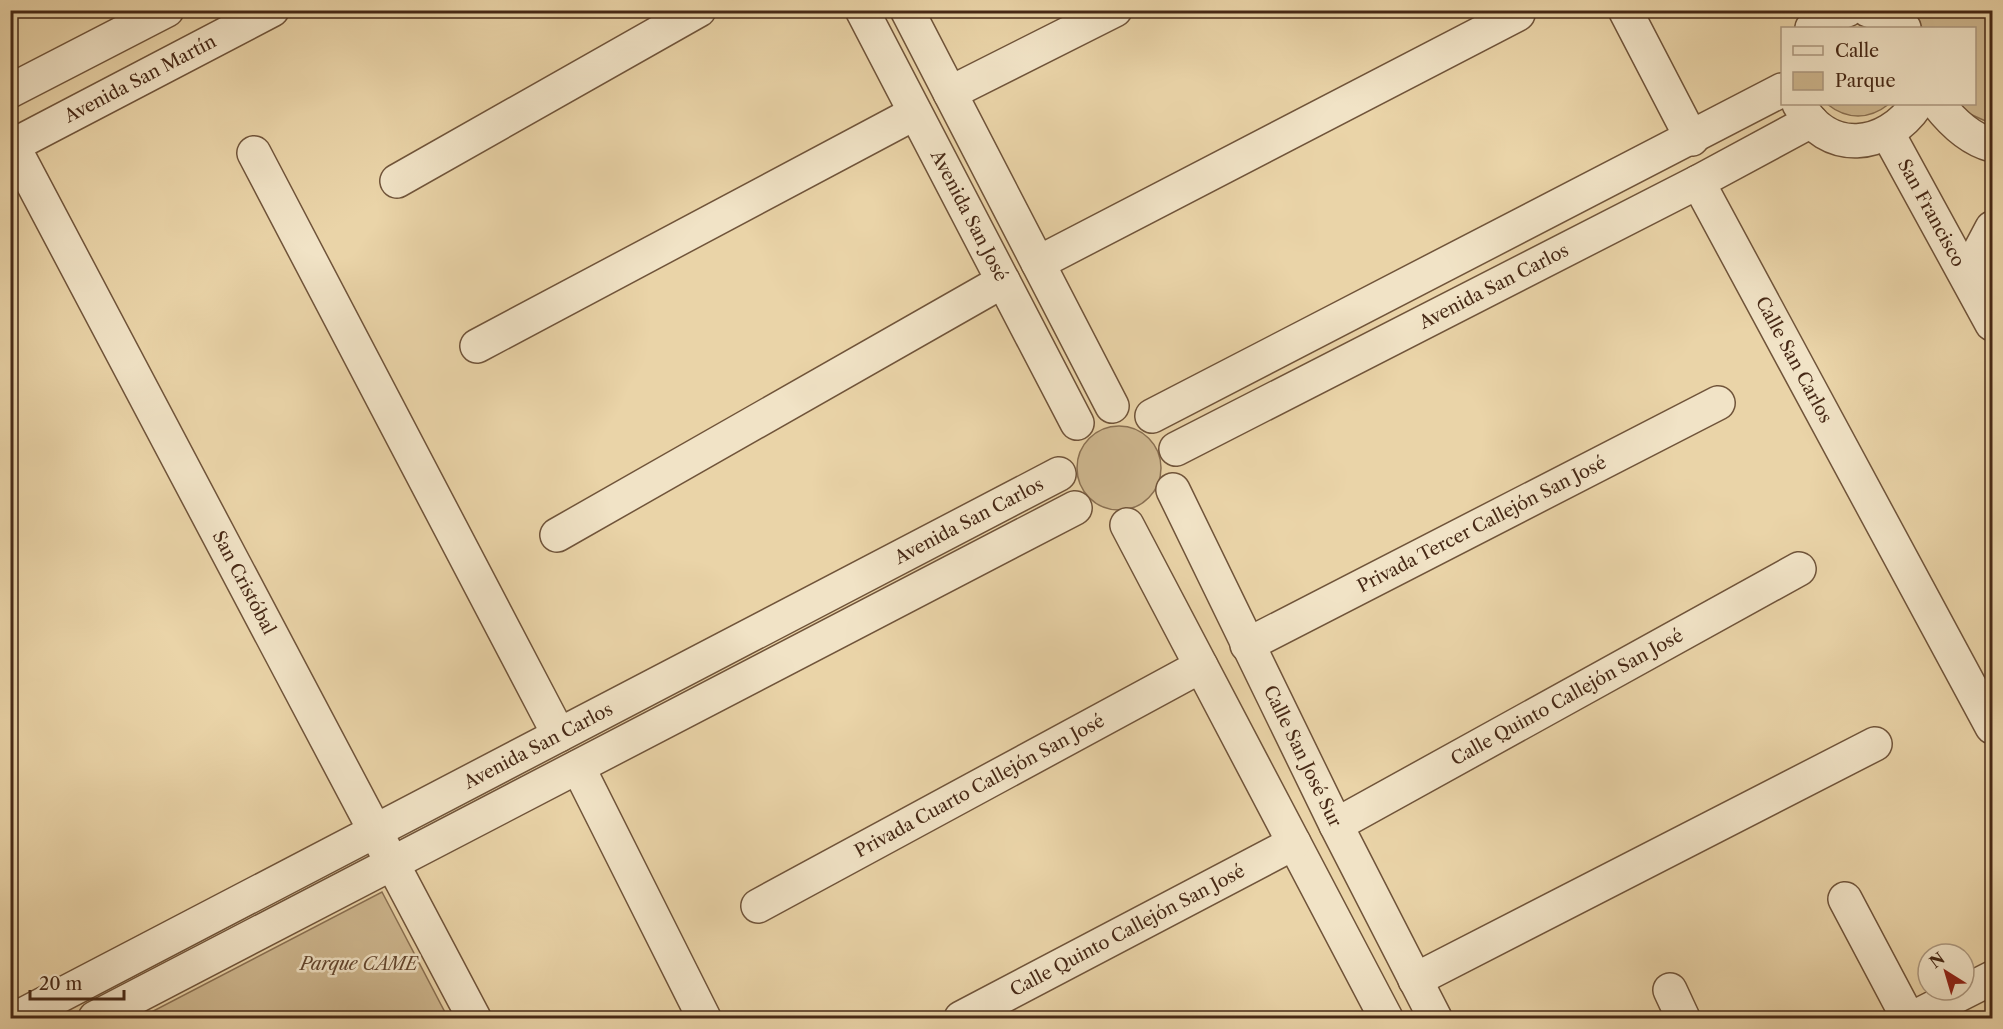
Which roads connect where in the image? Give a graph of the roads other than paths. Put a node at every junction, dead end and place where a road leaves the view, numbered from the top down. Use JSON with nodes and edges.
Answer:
{"nodes":[{"id":1,"x":167,"y":10,"type":"edge"},
{"id":2,"x":272,"y":10,"type":"edge"},
{"id":3,"x":699,"y":10,"type":"edge"},
{"id":4,"x":862,"y":10,"type":"edge"},
{"id":5,"x":907,"y":10,"type":"edge"},
{"id":6,"x":1115,"y":10,"type":"edge"},
{"id":7,"x":1624,"y":10,"type":"edge"},
{"id":8,"x":1868,"y":10,"type":"edge"},
{"id":9,"x":1518,"y":14,"type":"dead end"},
{"id":10,"x":1902,"y":27,"type":"edge"},
{"id":11,"x":10,"y":91,"type":"edge"},
{"id":12,"x":1781,"y":91,"type":"edge"},
{"id":13,"x":950,"y":93,"type":"junction"},
{"id":14,"x":1916,"y":105,"type":"edge"},
{"id":15,"x":1939,"y":105,"type":"edge"},
{"id":16,"x":1805,"y":112,"type":"edge"},
{"id":17,"x":915,"y":113,"type":"junction"},
{"id":18,"x":1887,"y":134,"type":"junction"},
{"id":19,"x":1692,"y":139,"type":"junction"},
{"id":20,"x":1992,"y":145,"type":"edge"},
{"id":21,"x":12,"y":147,"type":"edge"},
{"id":22,"x":254,"y":153,"type":"dead end"},
{"id":23,"x":397,"y":181,"type":"dead end"},
{"id":24,"x":1698,"y":182,"type":"junction"},
{"id":25,"x":1992,"y":228,"type":"edge"},
{"id":26,"x":1038,"y":263,"type":"junction"},
{"id":27,"x":1967,"y":275,"type":"junction"},
{"id":28,"x":1003,"y":281,"type":"junction"},
{"id":29,"x":1992,"y":324,"type":"edge"},
{"id":30,"x":477,"y":346,"type":"dead end"},
{"id":31,"x":1718,"y":403,"type":"dead end"},
{"id":32,"x":1112,"y":406,"type":"junction"},
{"id":33,"x":1152,"y":416,"type":"junction"},
{"id":34,"x":1077,"y":423,"type":"junction"},
{"id":35,"x":1176,"y":449,"type":"junction"},
{"id":36,"x":1059,"y":474,"type":"junction"},
{"id":37,"x":1173,"y":490,"type":"junction"},
{"id":38,"x":1075,"y":508,"type":"junction"},
{"id":39,"x":1127,"y":525,"type":"junction"},
{"id":40,"x":557,"y":536,"type":"dead end"},
{"id":41,"x":1799,"y":569,"type":"dead end"},
{"id":42,"x":1247,"y":645,"type":"junction"},
{"id":43,"x":1201,"y":666,"type":"junction"},
{"id":44,"x":1992,"y":727,"type":"edge"},
{"id":45,"x":559,"y":735,"type":"junction"},
{"id":46,"x":1875,"y":744,"type":"dead end"},
{"id":47,"x":578,"y":767,"type":"junction"},
{"id":48,"x":1336,"y":825,"type":"junction"},
{"id":49,"x":375,"y":831,"type":"junction"},
{"id":50,"x":1294,"y":843,"type":"junction"},
{"id":51,"x":392,"y":864,"type":"junction"},
{"id":52,"x":1845,"y":899,"type":"dead end"},
{"id":53,"x":758,"y":906,"type":"dead end"},
{"id":54,"x":1992,"y":978,"type":"edge"},
{"id":55,"x":1415,"y":980,"type":"junction"},
{"id":56,"x":1383,"y":1017,"type":"edge"},
{"id":57,"x":17,"y":1018,"type":"edge"},
{"id":58,"x":95,"y":1018,"type":"edge"},
{"id":59,"x":474,"y":1018,"type":"edge"},
{"id":60,"x":704,"y":1018,"type":"edge"},
{"id":61,"x":961,"y":1018,"type":"edge"},
{"id":62,"x":1435,"y":1018,"type":"edge"},
{"id":63,"x":1911,"y":1018,"type":"edge"}],
"edges":[{"from":1,"to":11,"type":"street"},
{"from":2,"to":21,"type":"street","name":"Avenida San Martín"},
{"from":3,"to":23,"type":"street"},
{"from":4,"to":17,"type":"street","name":"Avenida San José"},
{"from":5,"to":13,"type":"street"},
{"from":6,"to":13,"type":"street"},
{"from":7,"to":19,"type":"street"},
{"from":8,"to":10,"type":"street"},
{"from":9,"to":26,"type":"street"},
{"from":12,"to":19,"type":"street"},
{"from":13,"to":26,"type":"street"},
{"from":14,"to":18,"type":"street"},
{"from":15,"to":20,"type":"street"},
{"from":16,"to":18,"type":"street"},
{"from":16,"to":24,"type":"street","name":"Avenida San Carlos"},
{"from":17,"to":28,"type":"street","name":"Avenida San José"},
{"from":17,"to":30,"type":"street"},
{"from":18,"to":27,"type":"street","name":"San Francisco"},
{"from":19,"to":33,"type":"street"},
{"from":21,"to":49,"type":"street","name":"San Cristóbal"},
{"from":22,"to":45,"type":"street"},
{"from":24,"to":35,"type":"street","name":"Avenida San Carlos"},
{"from":24,"to":44,"type":"street","name":"Calle San Carlos"},
{"from":25,"to":27,"type":"street"},
{"from":26,"to":32,"type":"street"},
{"from":27,"to":29,"type":"street","name":"San Francisco"},
{"from":28,"to":34,"type":"street","name":"Avenida San José"},
{"from":28,"to":40,"type":"street"},
{"from":31,"to":42,"type":"street","name":"Privada Tercer Callejón San José"},
{"from":32,"to":33,"type":"street"},
{"from":32,"to":34,"type":"street"},
{"from":33,"to":35,"type":"street"},
{"from":34,"to":36,"type":"street"},
{"from":35,"to":37,"type":"street"},
{"from":36,"to":38,"type":"street"},
{"from":36,"to":45,"type":"street","name":"Avenida San Carlos"},
{"from":37,"to":39,"type":"street"},
{"from":37,"to":42,"type":"street","name":"Calle San José Sur"},
{"from":38,"to":39,"type":"street"},
{"from":38,"to":47,"type":"street","name":"Avenida San Carlos"},
{"from":39,"to":43,"type":"street"},
{"from":41,"to":48,"type":"street","name":"Calle Quinto Callejón San José"},
{"from":42,"to":48,"type":"street","name":"Calle San José Sur"},
{"from":43,"to":50,"type":"street"},
{"from":43,"to":53,"type":"street","name":"Privada Cuarto Callejón San José"},
{"from":45,"to":49,"type":"street","name":"Avenida San Carlos"},
{"from":46,"to":55,"type":"street"},
{"from":47,"to":51,"type":"street","name":"Avenida San Carlos"},
{"from":47,"to":60,"type":"street"},
{"from":48,"to":55,"type":"street","name":"Calle San José Sur"},
{"from":49,"to":51,"type":"street","name":"San Cristóbal"},
{"from":49,"to":57,"type":"street","name":"Avenida San Carlos"},
{"from":50,"to":56,"type":"street"},
{"from":50,"to":61,"type":"street","name":"Calle Quinto Callejón San José"},
{"from":51,"to":58,"type":"street","name":"Avenida San Carlos"},
{"from":51,"to":59,"type":"street","name":"San Cristóbal"},
{"from":52,"to":63,"type":"street"},
{"from":54,"to":63,"type":"street"},
{"from":55,"to":62,"type":"street","name":"Calle San José Sur"}]}
